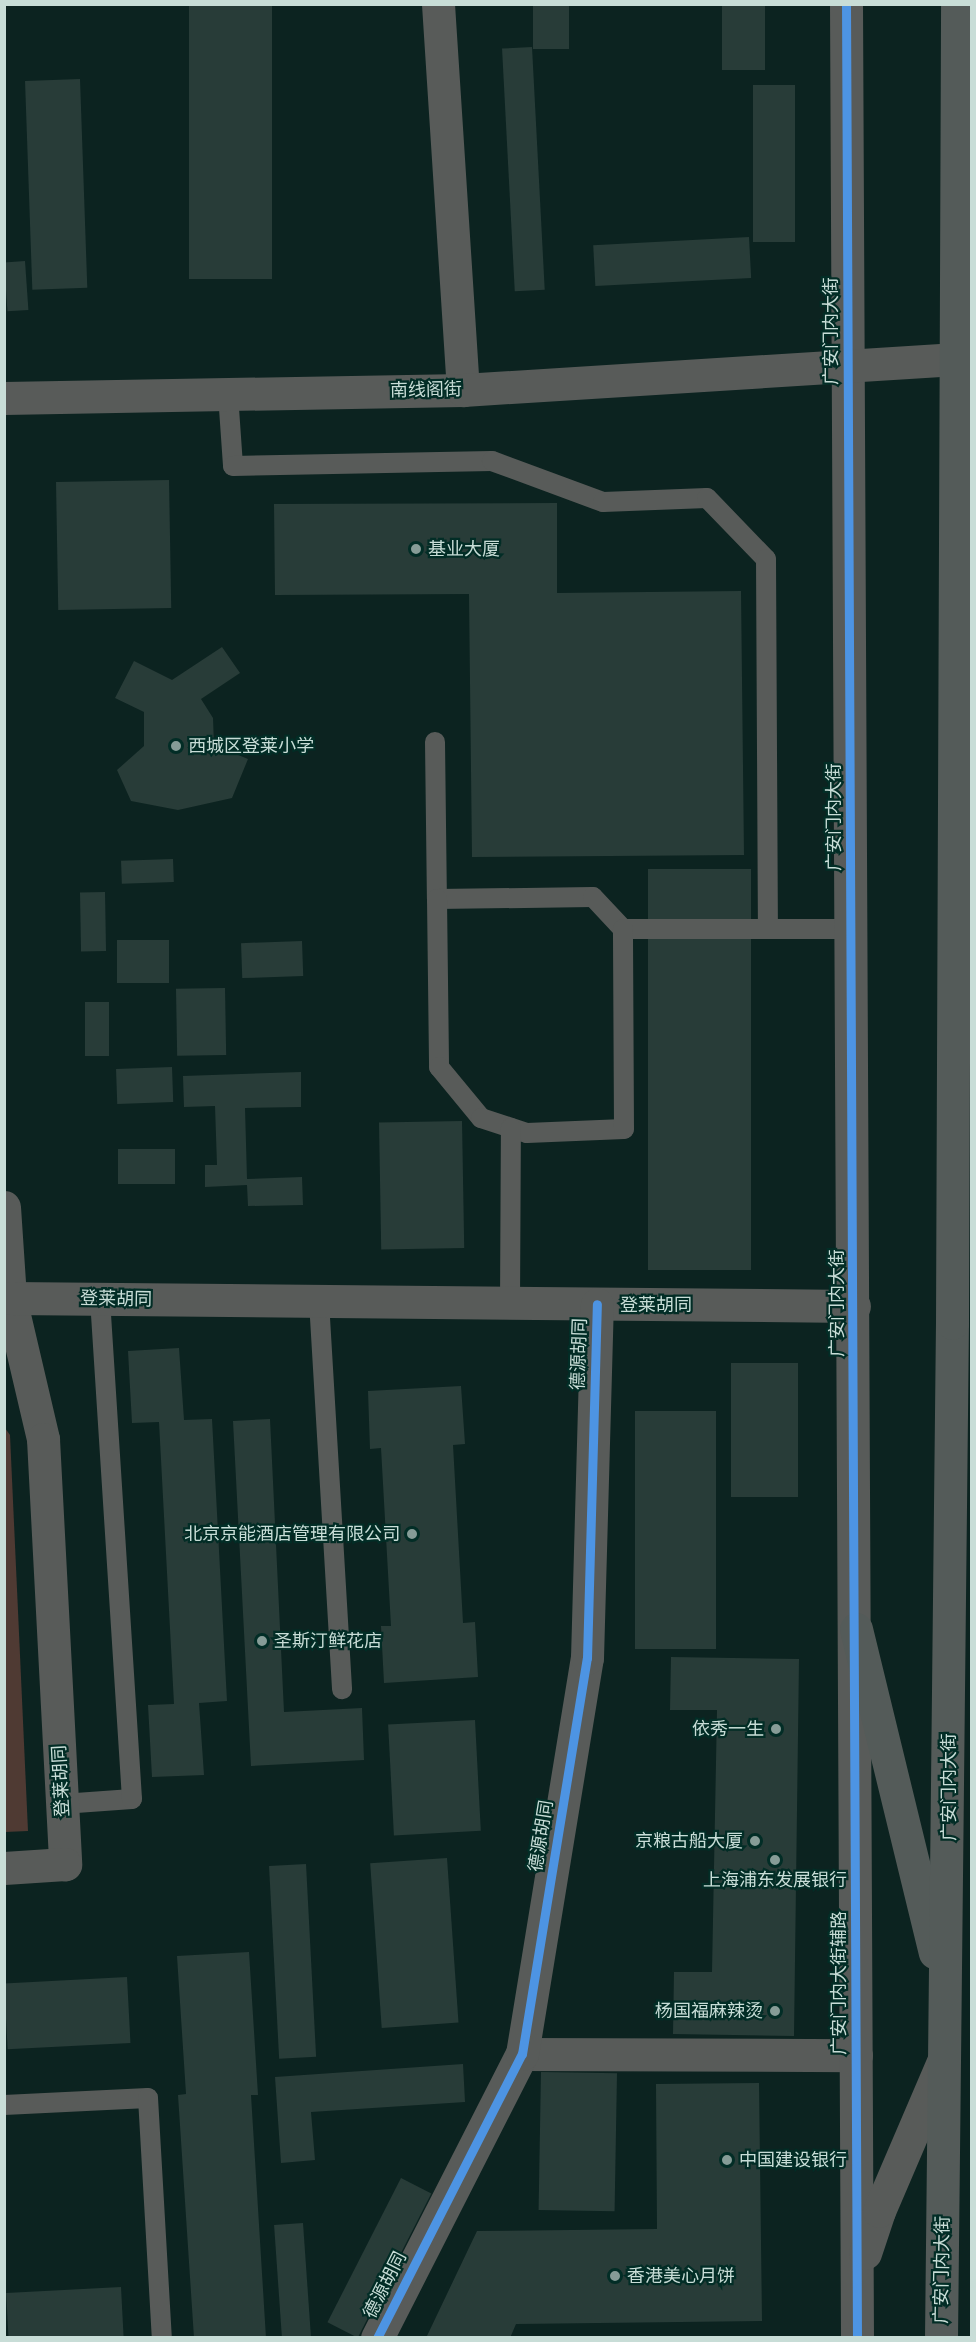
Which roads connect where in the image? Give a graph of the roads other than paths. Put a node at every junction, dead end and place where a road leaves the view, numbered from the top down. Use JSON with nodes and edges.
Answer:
{"nodes":[{"id":1,"x":438,"y":4,"type":"edge"},
{"id":2,"x":846,"y":4,"type":"edge"},
{"id":3,"x":957,"y":4,"type":"edge"},
{"id":4,"x":972,"y":358,"type":"edge"},
{"id":5,"x":848,"y":364,"type":"junction"},
{"id":6,"x":464,"y":390,"type":"junction"},
{"id":7,"x":228,"y":394,"type":"junction"},
{"id":8,"x":4,"y":398,"type":"edge"},
{"id":9,"x":435,"y":742,"type":"dead end"},
{"id":10,"x":437,"y":899,"type":"junction"},
{"id":11,"x":623,"y":928,"type":"junction"},
{"id":12,"x":851,"y":928,"type":"junction"},
{"id":13,"x":768,"y":929,"type":"junction"},
{"id":14,"x":512,"y":1128,"type":"junction"},
{"id":15,"x":4,"y":1207,"type":"edge"},
{"id":16,"x":10,"y":1298,"type":"junction"},
{"id":17,"x":100,"y":1299,"type":"junction"},
{"id":18,"x":319,"y":1301,"type":"junction"},
{"id":19,"x":510,"y":1303,"type":"junction"},
{"id":20,"x":597,"y":1304,"type":"junction"},
{"id":21,"x":854,"y":1306,"type":"junction"},
{"id":22,"x":856,"y":1629,"type":"junction"},
{"id":23,"x":342,"y":1689,"type":"dead end"},
{"id":24,"x":62,"y":1804,"type":"junction"},
{"id":25,"x":4,"y":1868,"type":"edge"},
{"id":26,"x":947,"y":2001,"type":"junction"},
{"id":27,"x":522,"y":2054,"type":"junction"},
{"id":28,"x":856,"y":2055,"type":"junction"},
{"id":29,"x":945,"y":2058,"type":"junction"},
{"id":30,"x":4,"y":2105,"type":"edge"},
{"id":31,"x":856,"y":2279,"type":"junction"},
{"id":32,"x":162,"y":2337,"type":"edge"},
{"id":33,"x":377,"y":2337,"type":"edge"},
{"id":34,"x":857,"y":2337,"type":"edge"},
{"id":35,"x":941,"y":2337,"type":"edge"}],
"edges":[{"from":1,"to":6,"type":"street"},
{"from":2,"to":5,"type":"street","name":"广安门内大街"},
{"from":3,"to":26,"type":"main road","name":"广安门内大街","bridge":true},
{"from":4,"to":5,"type":"street","name":"南线阁街"},
{"from":5,"to":6,"type":"street","name":"南线阁街"},
{"from":5,"to":12,"type":"street","name":"广安门内大街"},
{"from":6,"to":7,"type":"street","name":"南线阁街"},
{"from":7,"to":8,"type":"street","name":"南线阁街"},
{"from":7,"to":13,"type":"lane"},
{"from":9,"to":10,"type":"lane"},
{"from":10,"to":11,"type":"lane"},
{"from":10,"to":14,"type":"lane"},
{"from":11,"to":13,"type":"lane"},
{"from":11,"to":14,"type":"lane"},
{"from":12,"to":13,"type":"lane"},
{"from":12,"to":21,"type":"street","name":"广安门内大街"},
{"from":14,"to":19,"type":"lane"},
{"from":15,"to":16,"type":"street"},
{"from":16,"to":17,"type":"street","name":"登莱胡同"},
{"from":16,"to":24,"type":"street","name":"登莱胡同"},
{"from":17,"to":18,"type":"street","name":"登莱胡同"},
{"from":17,"to":24,"type":"lane"},
{"from":18,"to":19,"type":"street","name":"登莱胡同"},
{"from":18,"to":23,"type":"lane"},
{"from":19,"to":20,"type":"street","name":"登莱胡同"},
{"from":20,"to":21,"type":"street","name":"登莱胡同"},
{"from":20,"to":27,"type":"street","name":"德源胡同"},
{"from":21,"to":22,"type":"street","name":"广安门内大街"},
{"from":22,"to":26,"type":"main road"},
{"from":22,"to":28,"type":"street","name":"广安门内大街辅路"},
{"from":24,"to":25,"type":"street","name":"登莱胡同"},
{"from":26,"to":29,"type":"main road","name":"广安门内大街"},
{"from":27,"to":28,"type":"street"},
{"from":27,"to":33,"type":"street","name":"德源胡同"},
{"from":28,"to":31,"type":"street","name":"广安门内大街辅路"},
{"from":29,"to":31,"type":"street","name":"广安门内大街"},
{"from":29,"to":35,"type":"main road","name":"广安门内大街"},
{"from":30,"to":32,"type":"lane"},
{"from":31,"to":34,"type":"street","name":"广安门内大街辅路"}]}
